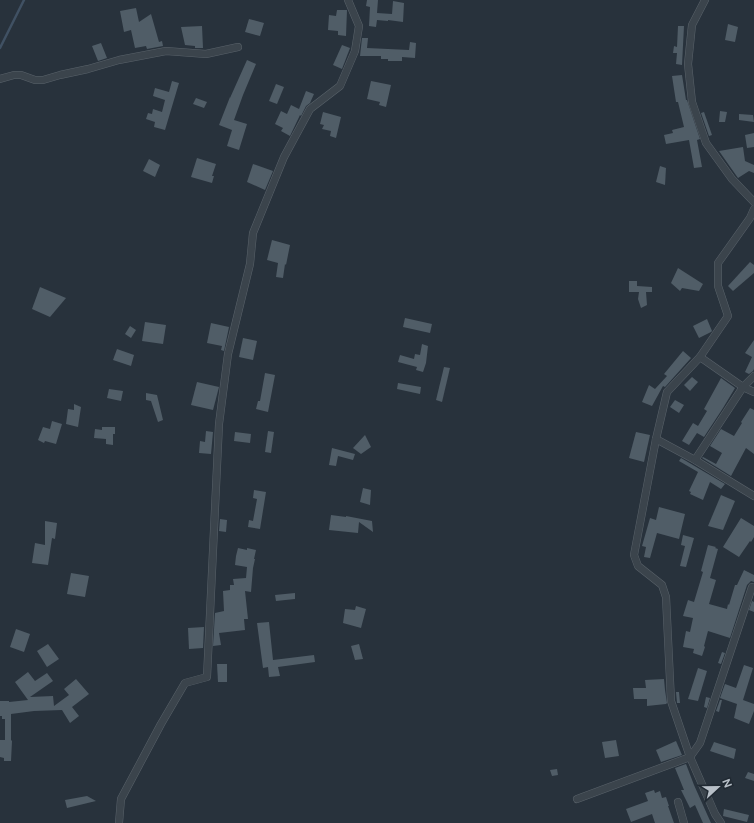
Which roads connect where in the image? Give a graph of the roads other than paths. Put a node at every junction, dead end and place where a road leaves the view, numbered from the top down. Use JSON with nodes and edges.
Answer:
{"nodes":[{"id":1,"x":348,"y":0,"type":"edge"},
{"id":2,"x":705,"y":0,"type":"edge"},
{"id":3,"x":238,"y":47,"type":"dead end"},
{"id":4,"x":0,"y":79,"type":"edge"},
{"id":5,"x":754,"y":202,"type":"edge"},
{"id":6,"x":754,"y":208,"type":"edge"},
{"id":7,"x":700,"y":357,"type":"junction"},
{"id":8,"x":754,"y":376,"type":"edge"},
{"id":9,"x":743,"y":387,"type":"junction"},
{"id":10,"x":754,"y":392,"type":"edge"},
{"id":11,"x":656,"y":439,"type":"junction"},
{"id":12,"x":695,"y":460,"type":"junction"},
{"id":13,"x":754,"y":496,"type":"edge"},
{"id":14,"x":752,"y":587,"type":"dead end"},
{"id":15,"x":690,"y":757,"type":"junction"},
{"id":16,"x":577,"y":799,"type":"dead end"},
{"id":17,"x":678,"y":802,"type":"dead end"},
{"id":18,"x":119,"y":823,"type":"edge"},
{"id":19,"x":684,"y":823,"type":"edge"},
{"id":20,"x":721,"y":823,"type":"edge"}],
"edges":[{"from":1,"to":18,"type":"street"},
{"from":2,"to":5,"type":"street"},
{"from":3,"to":4,"type":"street"},
{"from":6,"to":7,"type":"street"},
{"from":7,"to":9,"type":"street"},
{"from":7,"to":11,"type":"street"},
{"from":8,"to":9,"type":"street"},
{"from":9,"to":10,"type":"street"},
{"from":9,"to":12,"type":"street"},
{"from":11,"to":12,"type":"street"},
{"from":11,"to":15,"type":"street"},
{"from":12,"to":13,"type":"street"},
{"from":14,"to":15,"type":"street"},
{"from":15,"to":16,"type":"street"},
{"from":15,"to":20,"type":"street"},
{"from":17,"to":19,"type":"street"}]}
